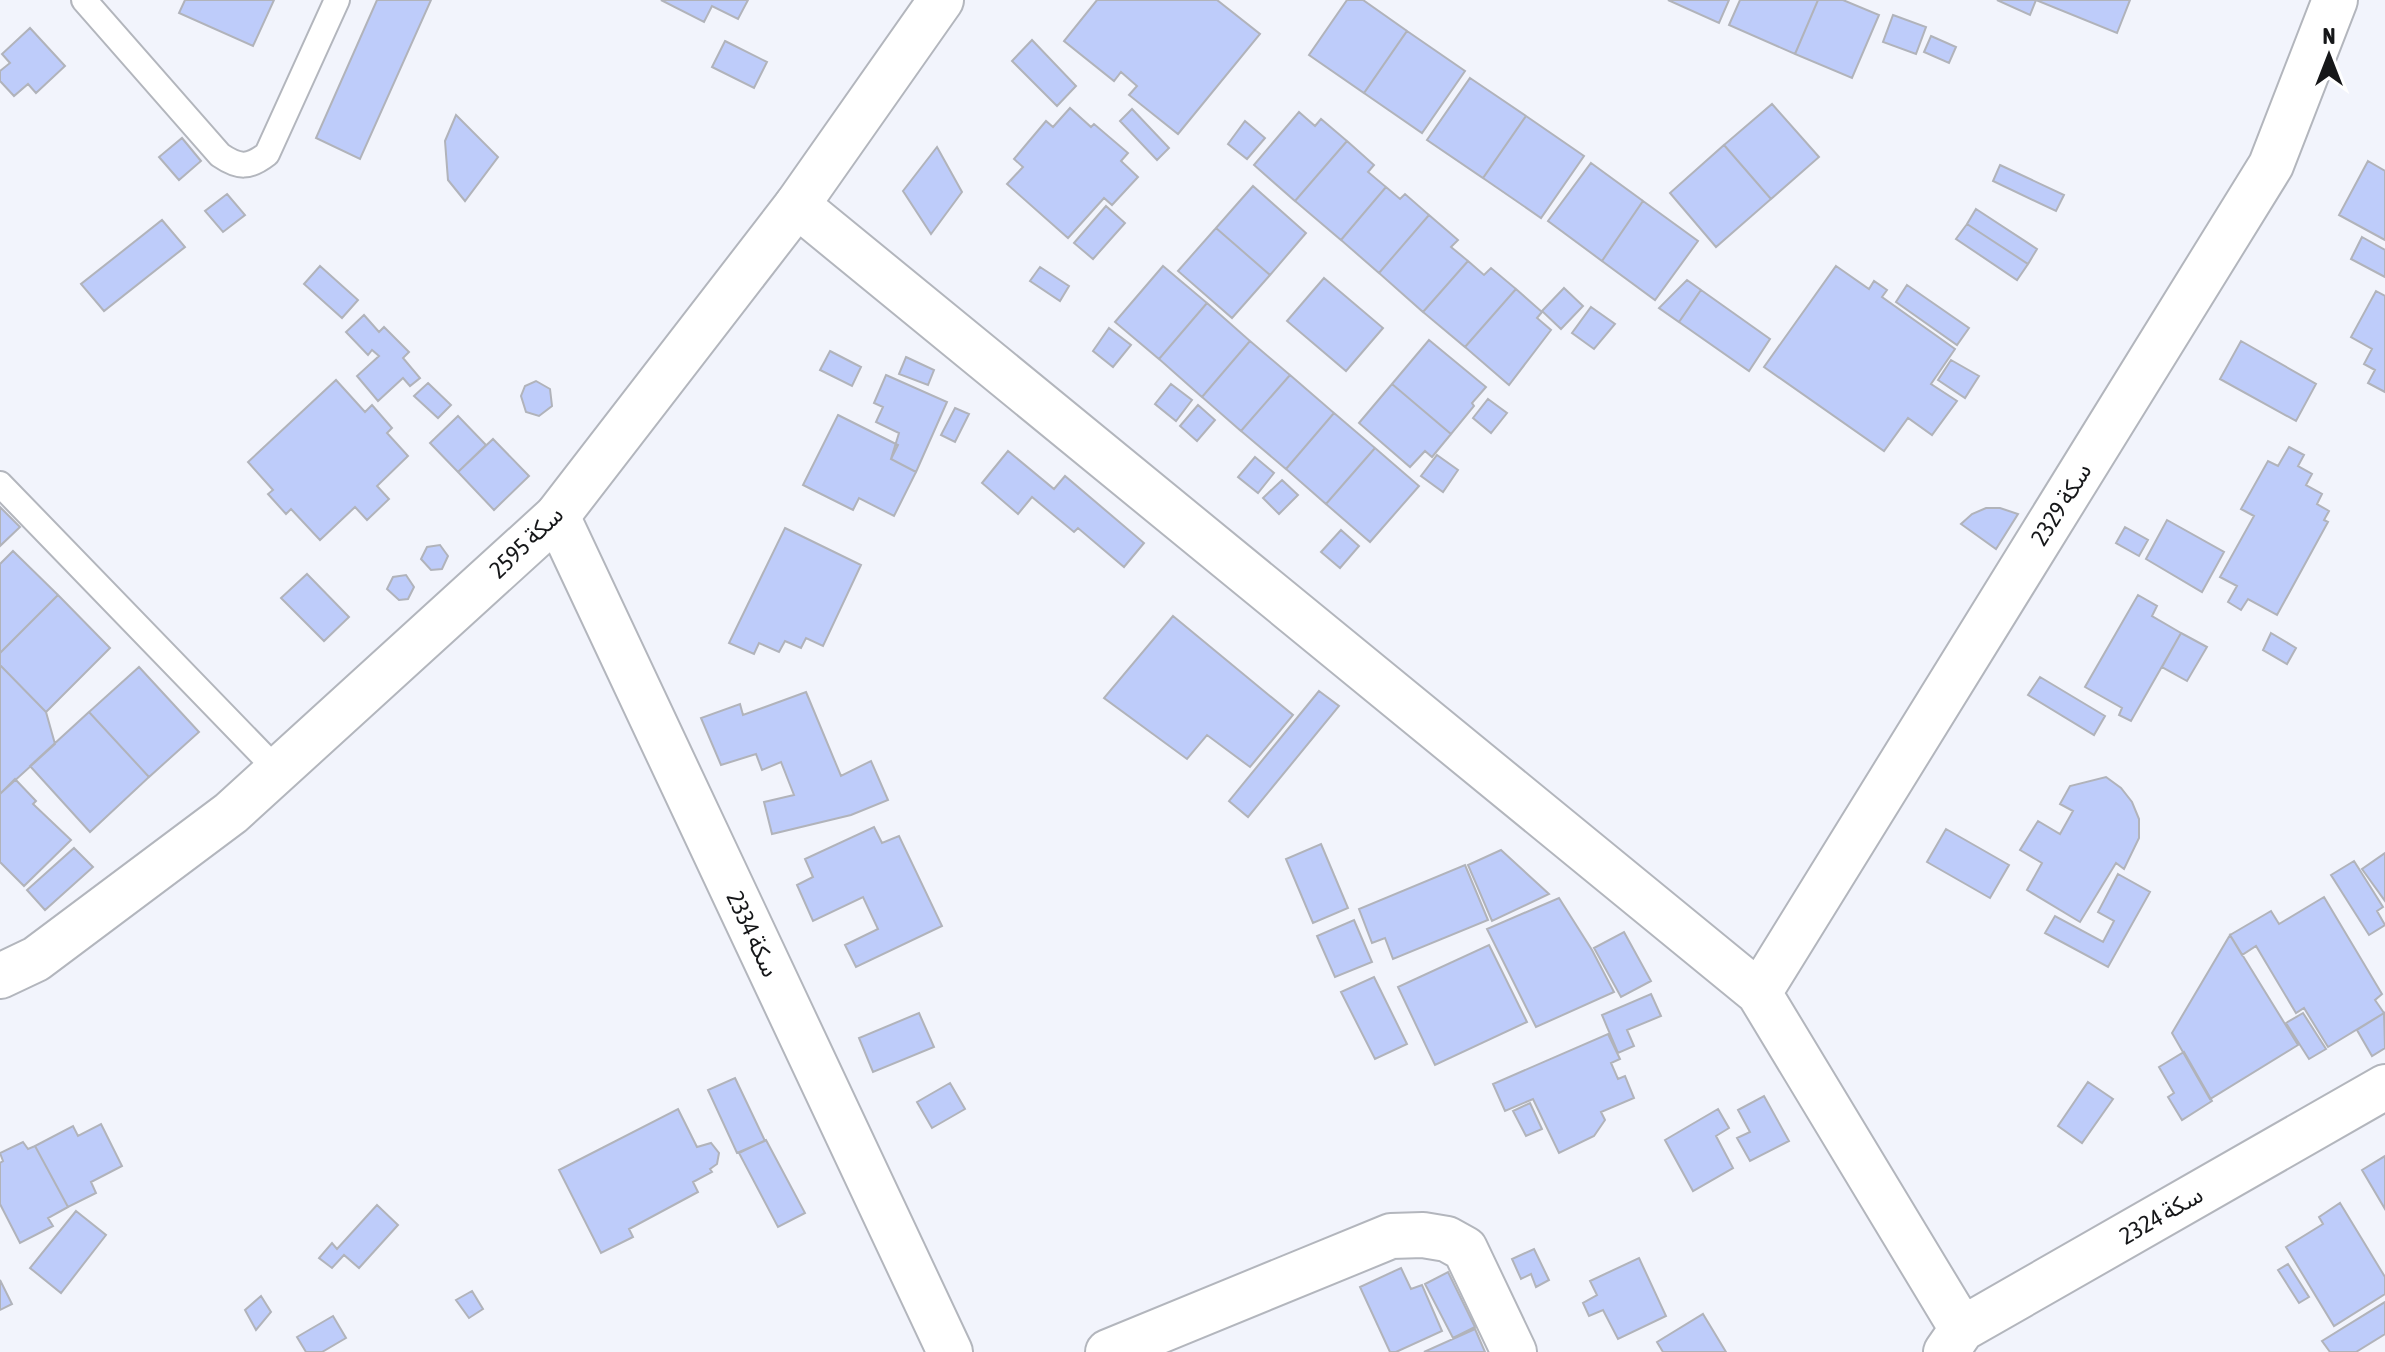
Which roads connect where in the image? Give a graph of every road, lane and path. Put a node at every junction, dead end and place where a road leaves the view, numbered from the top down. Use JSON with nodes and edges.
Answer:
{"nodes":[{"id":1,"x":84,"y":0,"type":"edge"},
{"id":2,"x":337,"y":0,"type":"edge"},
{"id":3,"x":2335,"y":0,"type":"edge"},
{"id":4,"x":937,"y":1,"type":"edge"},
{"id":5,"x":797,"y":205,"type":"junction"},
{"id":6,"x":0,"y":484,"type":"edge"},
{"id":7,"x":557,"y":516,"type":"junction"},
{"id":8,"x":278,"y":771,"type":"junction"},
{"id":9,"x":0,"y":976,"type":"edge"},
{"id":10,"x":1759,"y":993,"type":"junction"},
{"id":11,"x":2385,"y":1087,"type":"edge"},
{"id":12,"x":1954,"y":1340,"type":"edge"},
{"id":13,"x":950,"y":1352,"type":"edge"},
{"id":14,"x":1108,"y":1352,"type":"edge"},
{"id":15,"x":1514,"y":1352,"type":"edge"}],
"edges":[{"from":1,"to":2,"type":"lane"},
{"from":3,"to":10,"type":"street","name":"سكة 2329"},
{"from":4,"to":5,"type":"street","name":"سكة 2595"},
{"from":5,"to":7,"type":"street","name":"سكة 2595"},
{"from":5,"to":10,"type":"street"},
{"from":6,"to":8,"type":"lane"},
{"from":7,"to":8,"type":"street","name":"سكة 2595"},
{"from":7,"to":13,"type":"street","name":"سكة 2334"},
{"from":8,"to":9,"type":"street","name":"سكة 2595"},
{"from":10,"to":12,"type":"street"},
{"from":11,"to":12,"type":"street","name":"سكة 2324"},
{"from":14,"to":15,"type":"street"}]}
